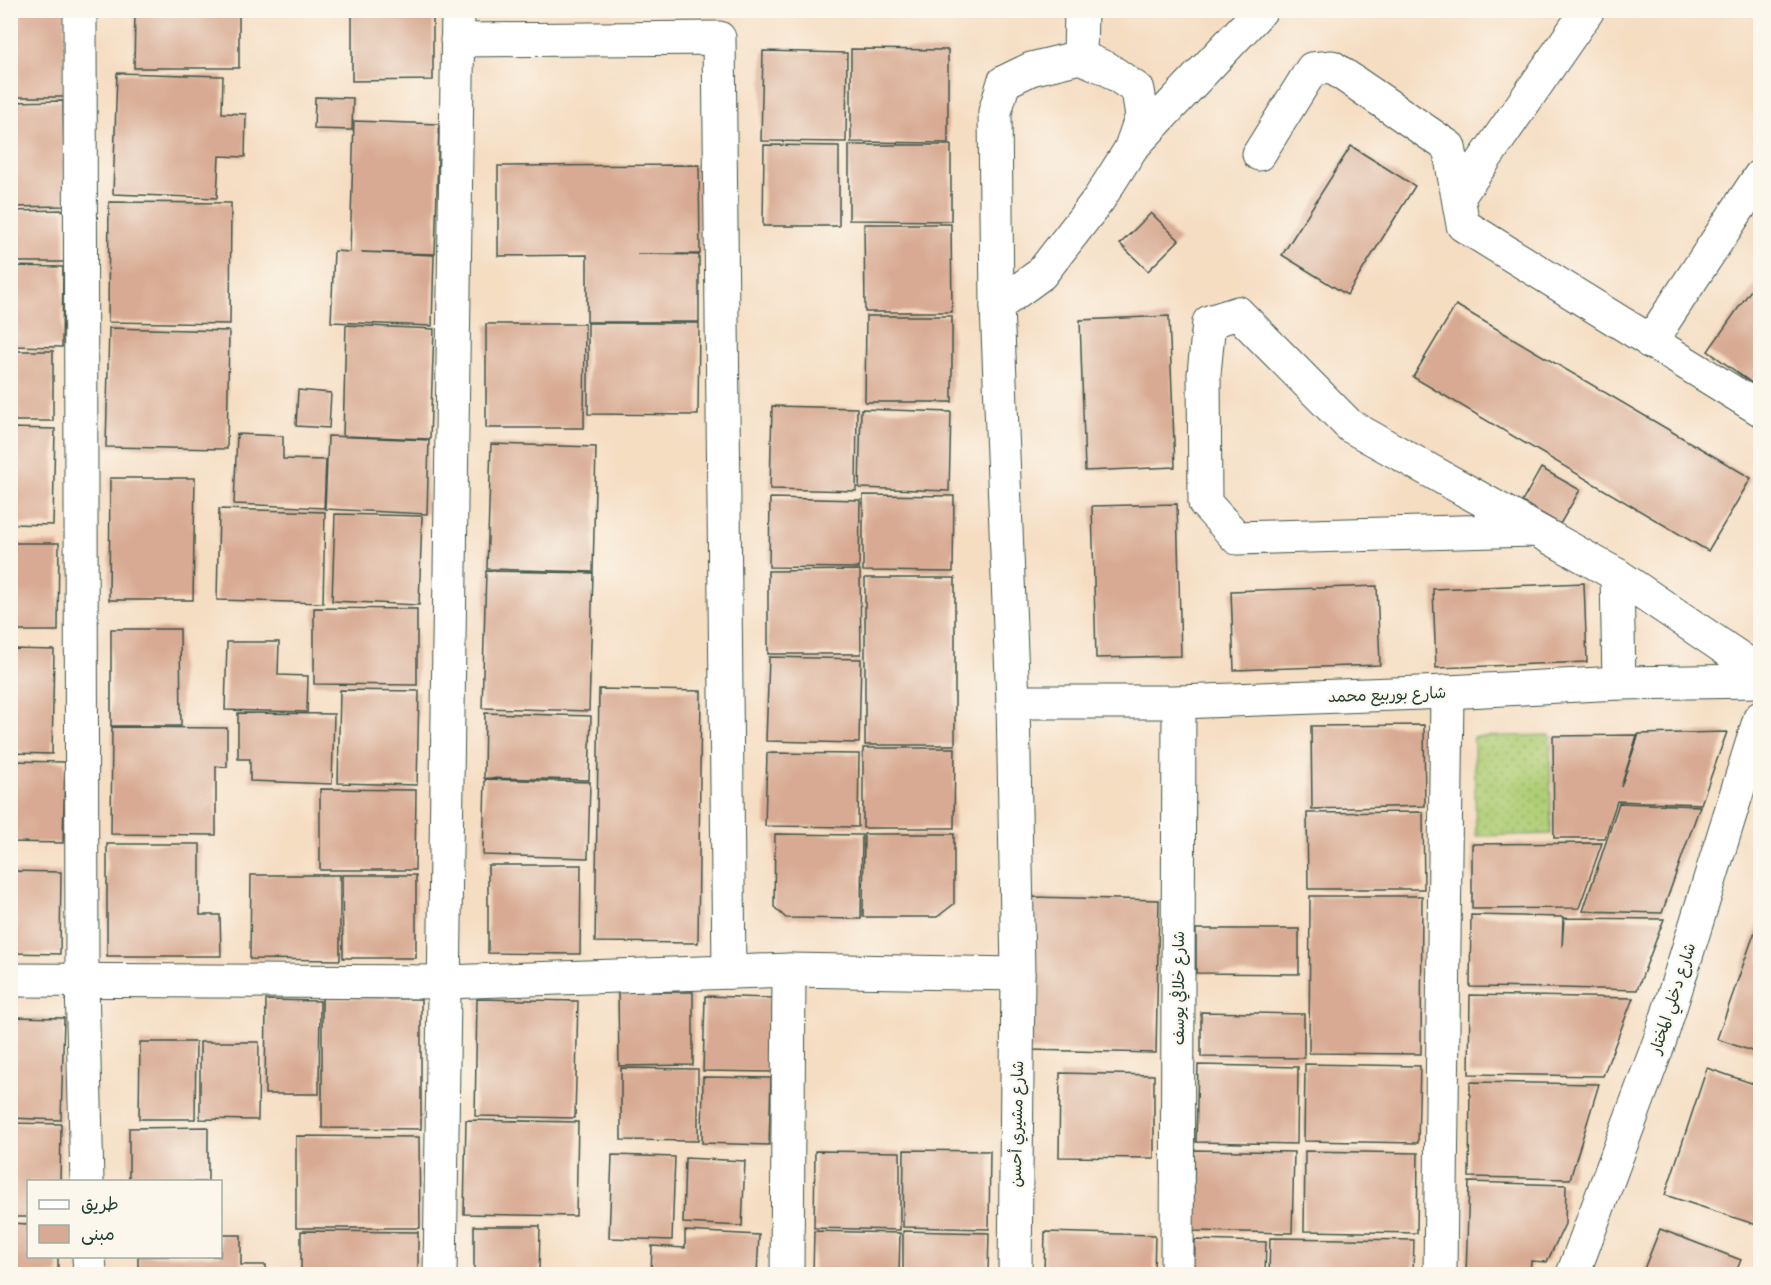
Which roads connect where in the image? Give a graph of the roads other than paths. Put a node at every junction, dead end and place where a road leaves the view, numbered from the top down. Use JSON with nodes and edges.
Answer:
{"nodes":[{"id":1,"x":80,"y":10,"type":"edge"},
{"id":2,"x":1081,"y":10,"type":"edge"},
{"id":3,"x":1261,"y":10,"type":"edge"},
{"id":4,"x":1588,"y":10,"type":"edge"},
{"id":5,"x":458,"y":25,"type":"edge"},
{"id":6,"x":1080,"y":57,"type":"junction"},
{"id":7,"x":1130,"y":150,"type":"junction"},
{"id":8,"x":1259,"y":154,"type":"dead end"},
{"id":9,"x":1761,"y":176,"type":"edge"},
{"id":10,"x":1459,"y":196,"type":"junction"},
{"id":11,"x":997,"y":306,"type":"junction"},
{"id":12,"x":1650,"y":342,"type":"junction"},
{"id":13,"x":1761,"y":409,"type":"edge"},
{"id":14,"x":1534,"y":530,"type":"junction"},
{"id":15,"x":1617,"y":575,"type":"junction"},
{"id":16,"x":1761,"y":672,"type":"edge"},
{"id":17,"x":1761,"y":681,"type":"edge"},
{"id":18,"x":1619,"y":683,"type":"junction"},
{"id":19,"x":1447,"y":692,"type":"junction"},
{"id":20,"x":1013,"y":702,"type":"junction"},
{"id":21,"x":1179,"y":702,"type":"junction"},
{"id":22,"x":1761,"y":718,"type":"edge"},
{"id":23,"x":789,"y":970,"type":"junction"},
{"id":24,"x":729,"y":972,"type":"junction"},
{"id":25,"x":1018,"y":974,"type":"junction"},
{"id":26,"x":10,"y":980,"type":"edge"},
{"id":27,"x":82,"y":982,"type":"junction"},
{"id":28,"x":445,"y":982,"type":"junction"},
{"id":29,"x":87,"y":1180,"type":"edge"},
{"id":30,"x":89,"y":1258,"type":"edge"},
{"id":31,"x":90,"y":1275,"type":"edge"},
{"id":32,"x":440,"y":1275,"type":"edge"},
{"id":33,"x":787,"y":1275,"type":"edge"},
{"id":34,"x":1015,"y":1275,"type":"edge"},
{"id":35,"x":1177,"y":1275,"type":"edge"},
{"id":36,"x":1440,"y":1275,"type":"edge"},
{"id":37,"x":1573,"y":1275,"type":"edge"}],
"edges":[{"from":1,"to":27,"type":"street"},
{"from":2,"to":6,"type":"street"},
{"from":3,"to":7,"type":"street"},
{"from":4,"to":10,"type":"street"},
{"from":5,"to":24,"type":"street"},
{"from":5,"to":28,"type":"street"},
{"from":6,"to":7,"type":"street"},
{"from":6,"to":11,"type":"street","name":"شارع مشيري أحسن"},
{"from":7,"to":11,"type":"street"},
{"from":8,"to":10,"type":"street"},
{"from":9,"to":12,"type":"street"},
{"from":10,"to":12,"type":"street"},
{"from":11,"to":20,"type":"street","name":"شارع مشيري أحسن"},
{"from":12,"to":13,"type":"street"},
{"from":14,"to":14,"type":"street"},
{"from":14,"to":15,"type":"street"},
{"from":15,"to":16,"type":"street"},
{"from":15,"to":18,"type":"street"},
{"from":17,"to":18,"type":"street","name":"شارع بوربيع محمد"},
{"from":18,"to":19,"type":"street","name":"شارع بوربيع محمد"},
{"from":19,"to":21,"type":"street","name":"شارع بوربيع محمد"},
{"from":19,"to":36,"type":"street"},
{"from":20,"to":21,"type":"street","name":"شارع بوربيع محمد"},
{"from":20,"to":25,"type":"street","name":"شارع مشيري أحسن"},
{"from":21,"to":35,"type":"street","name":"شارع خلافي يوسف"},
{"from":22,"to":37,"type":"street","name":"شارع دخلي المختار"},
{"from":23,"to":24,"type":"street"},
{"from":23,"to":25,"type":"street"},
{"from":23,"to":33,"type":"street"},
{"from":24,"to":28,"type":"street"},
{"from":25,"to":34,"type":"street","name":"شارع مشيري أحسن"},
{"from":26,"to":27,"type":"street"},
{"from":27,"to":28,"type":"street"},
{"from":27,"to":29,"type":"street"},
{"from":28,"to":32,"type":"street"},
{"from":30,"to":31,"type":"street"}]}
